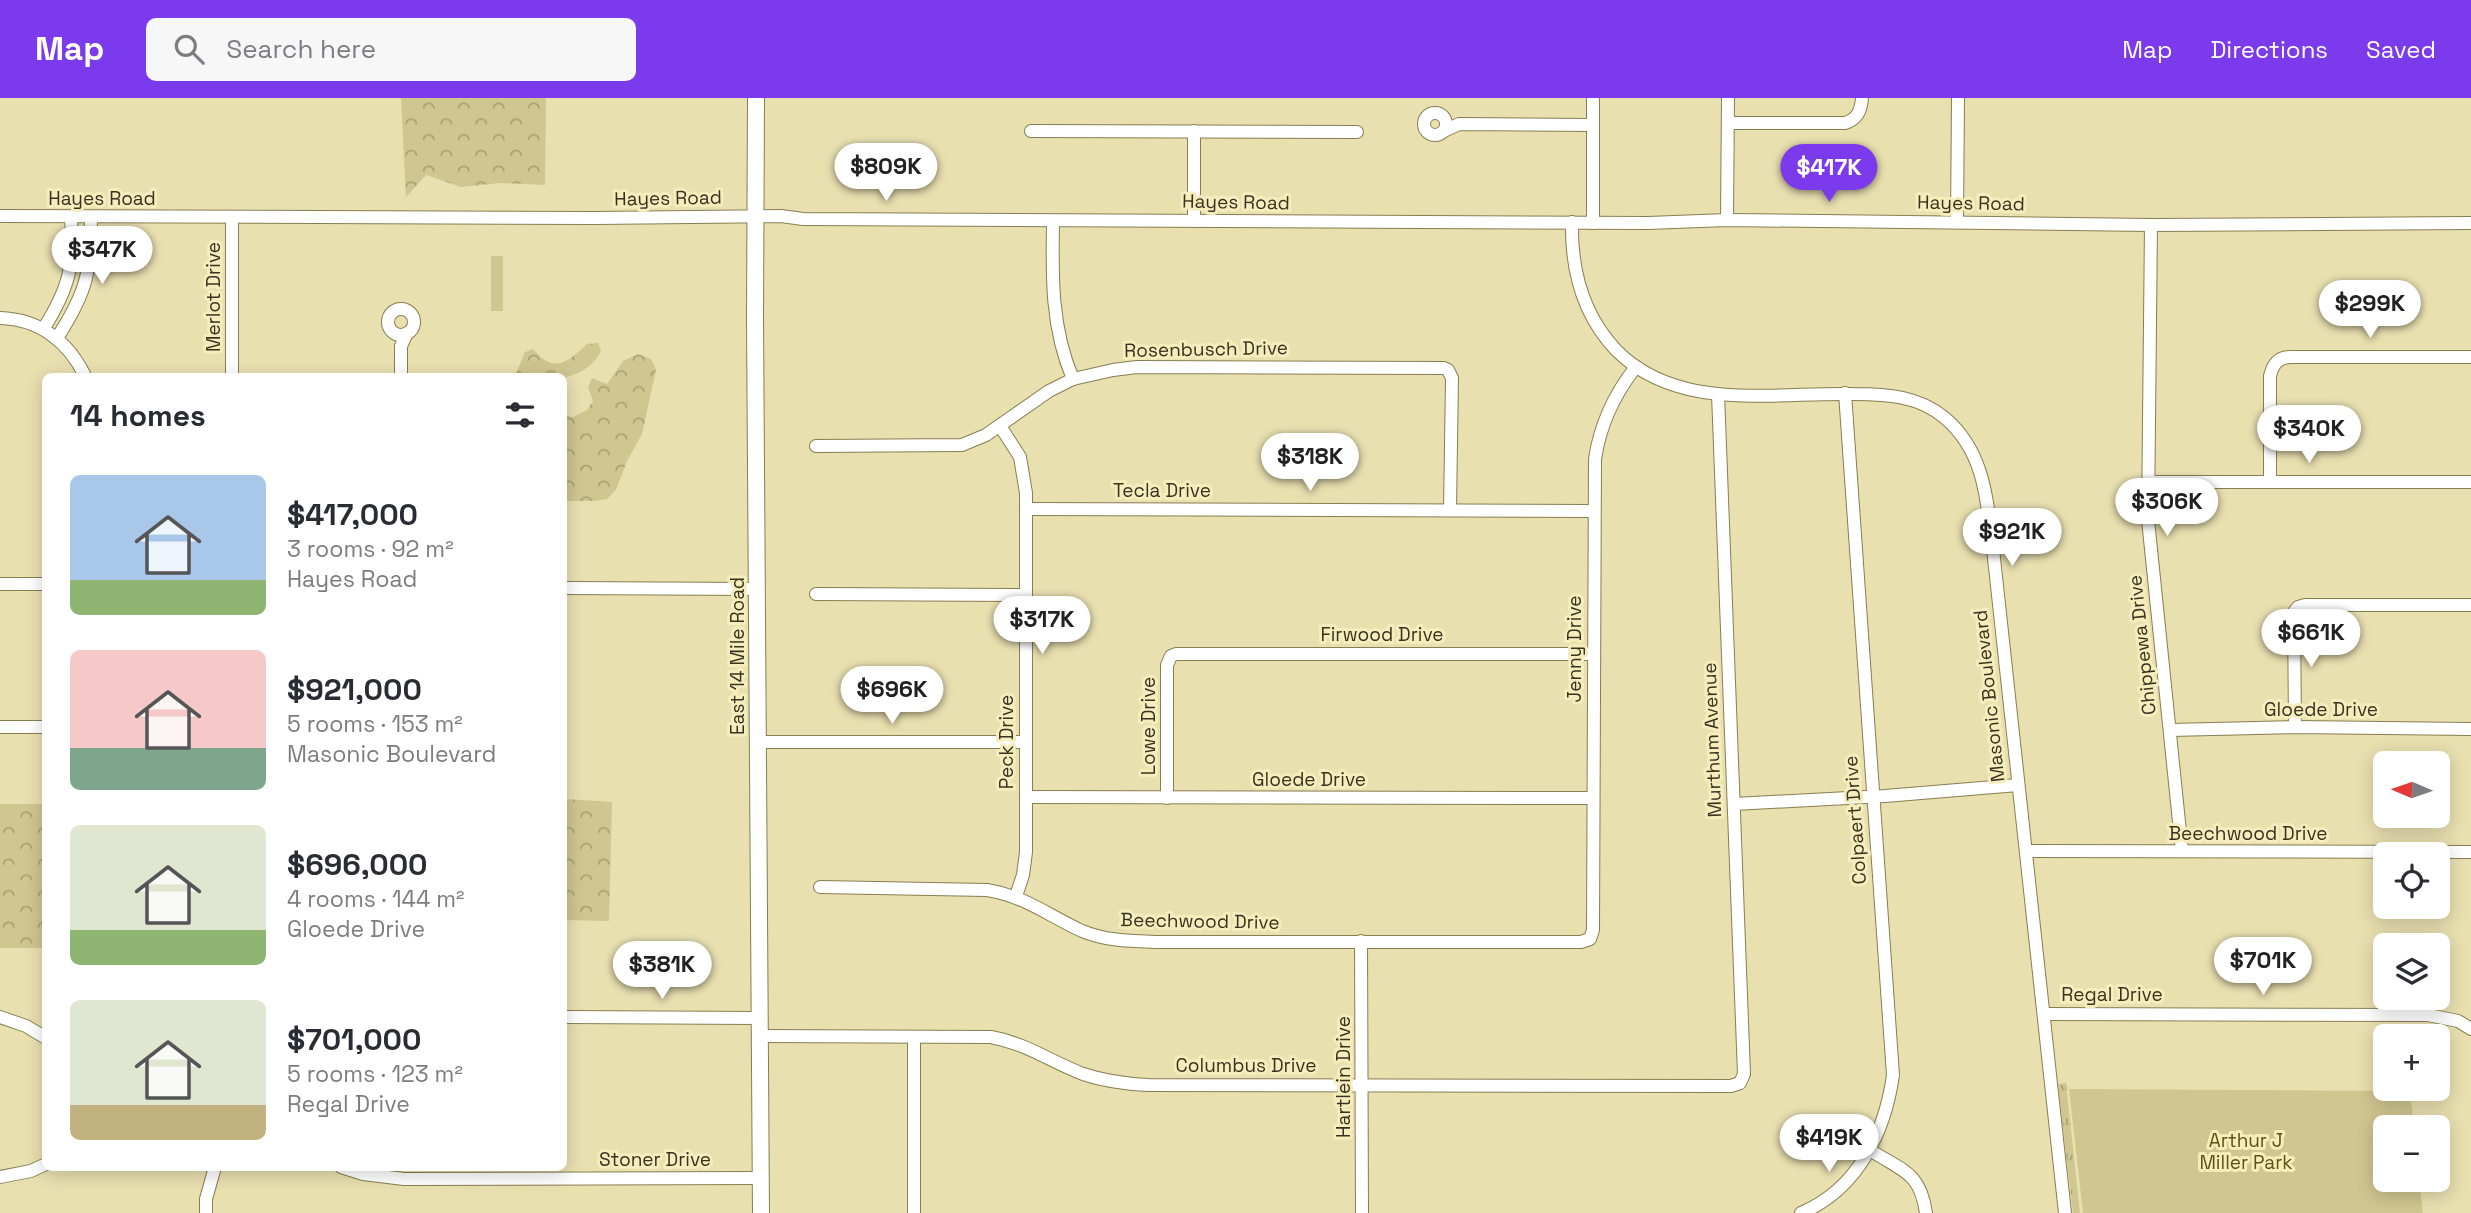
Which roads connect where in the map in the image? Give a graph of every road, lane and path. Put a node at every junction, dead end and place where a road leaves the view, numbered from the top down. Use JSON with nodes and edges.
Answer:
{"nodes":[{"id":1,"x":756,"y":98,"type":"edge"},
{"id":2,"x":1593,"y":98,"type":"edge"},
{"id":3,"x":1728,"y":98,"type":"edge"},
{"id":4,"x":1862,"y":98,"type":"edge"},
{"id":5,"x":1958,"y":98,"type":"edge"},
{"id":6,"x":1728,"y":123,"type":"junction"},
{"id":7,"x":1444,"y":125,"type":"dead end"},
{"id":8,"x":1593,"y":125,"type":"junction"},
{"id":9,"x":1031,"y":131,"type":"dead end"},
{"id":10,"x":1194,"y":131,"type":"junction"},
{"id":11,"x":1357,"y":132,"type":"dead end"},
{"id":12,"x":0,"y":216,"type":"edge"},
{"id":13,"x":756,"y":216,"type":"junction"},
{"id":14,"x":71,"y":217,"type":"junction"},
{"id":15,"x":92,"y":217,"type":"junction"},
{"id":16,"x":232,"y":218,"type":"junction"},
{"id":17,"x":1727,"y":220,"type":"junction"},
{"id":18,"x":1194,"y":221,"type":"junction"},
{"id":19,"x":1957,"y":221,"type":"junction"},
{"id":20,"x":1053,"y":222,"type":"junction"},
{"id":21,"x":1572,"y":222,"type":"junction"},
{"id":22,"x":1593,"y":223,"type":"junction"},
{"id":23,"x":2471,"y":223,"type":"edge"},
{"id":24,"x":2151,"y":225,"type":"junction"},
{"id":25,"x":63,"y":297,"type":"junction"},
{"id":26,"x":78,"y":305,"type":"junction"},
{"id":27,"x":0,"y":318,"type":"edge"},
{"id":28,"x":44,"y":328,"type":"junction"},
{"id":29,"x":400,"y":333,"type":"dead end"},
{"id":30,"x":57,"y":338,"type":"junction"},
{"id":31,"x":2471,"y":356,"type":"edge"},
{"id":32,"x":1635,"y":368,"type":"junction"},
{"id":33,"x":84,"y":373,"type":"edge"},
{"id":34,"x":232,"y":373,"type":"edge"},
{"id":35,"x":401,"y":373,"type":"edge"},
{"id":36,"x":1073,"y":379,"type":"junction"},
{"id":37,"x":1845,"y":393,"type":"junction"},
{"id":38,"x":1718,"y":394,"type":"junction"},
{"id":39,"x":1000,"y":426,"type":"junction"},
{"id":40,"x":816,"y":446,"type":"dead end"},
{"id":41,"x":2270,"y":481,"type":"junction"},
{"id":42,"x":2147,"y":482,"type":"junction"},
{"id":43,"x":2471,"y":482,"type":"edge"},
{"id":44,"x":1026,"y":509,"type":"junction"},
{"id":45,"x":1450,"y":509,"type":"junction"},
{"id":46,"x":1593,"y":511,"type":"junction"},
{"id":47,"x":0,"y":584,"type":"edge"},
{"id":48,"x":42,"y":584,"type":"edge"},
{"id":49,"x":567,"y":588,"type":"edge"},
{"id":50,"x":758,"y":589,"type":"junction"},
{"id":51,"x":817,"y":594,"type":"dead end"},
{"id":52,"x":1025,"y":595,"type":"junction"},
{"id":53,"x":2471,"y":605,"type":"edge"},
{"id":54,"x":1593,"y":654,"type":"junction"},
{"id":55,"x":1171,"y":656,"type":"joint"},
{"id":56,"x":0,"y":727,"type":"edge"},
{"id":57,"x":42,"y":727,"type":"edge"},
{"id":58,"x":2295,"y":727,"type":"junction"},
{"id":59,"x":2471,"y":729,"type":"edge"},
{"id":60,"x":2170,"y":730,"type":"junction"},
{"id":61,"x":758,"y":742,"type":"junction"},
{"id":62,"x":1025,"y":743,"type":"junction"},
{"id":63,"x":2018,"y":785,"type":"junction"},
{"id":64,"x":1872,"y":796,"type":"junction"},
{"id":65,"x":1026,"y":797,"type":"junction"},
{"id":66,"x":1167,"y":797,"type":"junction"},
{"id":67,"x":1593,"y":798,"type":"junction"},
{"id":68,"x":1734,"y":804,"type":"junction"},
{"id":69,"x":2025,"y":851,"type":"junction"},
{"id":70,"x":2182,"y":851,"type":"junction"},
{"id":71,"x":2471,"y":852,"type":"edge"},
{"id":72,"x":820,"y":887,"type":"dead end"},
{"id":73,"x":1016,"y":896,"type":"junction"},
{"id":74,"x":1590,"y":939,"type":"joint"},
{"id":75,"x":1361,"y":941,"type":"junction"},
{"id":76,"x":2044,"y":1014,"type":"junction"},
{"id":77,"x":0,"y":1017,"type":"edge"},
{"id":78,"x":567,"y":1017,"type":"edge"},
{"id":79,"x":760,"y":1018,"type":"junction"},
{"id":80,"x":2471,"y":1029,"type":"edge"},
{"id":81,"x":42,"y":1036,"type":"edge"},
{"id":82,"x":760,"y":1036,"type":"junction"},
{"id":83,"x":914,"y":1037,"type":"junction"},
{"id":84,"x":1740,"y":1083,"type":"joint"},
{"id":85,"x":1362,"y":1085,"type":"junction"},
{"id":86,"x":1870,"y":1150,"type":"junction"},
{"id":87,"x":42,"y":1166,"type":"edge"},
{"id":88,"x":214,"y":1171,"type":"edge"},
{"id":89,"x":357,"y":1171,"type":"edge"},
{"id":90,"x":0,"y":1177,"type":"edge"},
{"id":91,"x":761,"y":1178,"type":"junction"},
{"id":92,"x":206,"y":1213,"type":"edge"},
{"id":93,"x":761,"y":1213,"type":"edge"},
{"id":94,"x":914,"y":1213,"type":"edge"},
{"id":95,"x":1362,"y":1213,"type":"edge"},
{"id":96,"x":1801,"y":1213,"type":"edge"},
{"id":97,"x":1926,"y":1213,"type":"edge"},
{"id":98,"x":2065,"y":1213,"type":"edge"}],
"edges":[{"from":1,"to":13,"type":"main road","name":"East 14 Mile Road"},
{"from":2,"to":8,"type":"street"},
{"from":3,"to":6,"type":"street"},
{"from":4,"to":6,"type":"street"},
{"from":5,"to":19,"type":"street"},
{"from":6,"to":17,"type":"street"},
{"from":7,"to":8,"type":"street"},
{"from":8,"to":22,"type":"street"},
{"from":9,"to":10,"type":"street"},
{"from":10,"to":11,"type":"street"},
{"from":10,"to":18,"type":"street"},
{"from":12,"to":14,"type":"street","name":"Hayes Road"},
{"from":13,"to":16,"type":"street","name":"Hayes Road"},
{"from":13,"to":20,"type":"street","name":"Hayes Road"},
{"from":13,"to":50,"type":"main road","name":"East 14 Mile Road"},
{"from":14,"to":15,"type":"street","name":"Hayes Road"},
{"from":14,"to":25,"type":"street"},
{"from":15,"to":16,"type":"street","name":"Hayes Road"},
{"from":15,"to":26,"type":"street"},
{"from":16,"to":34,"type":"street","name":"Merlot Drive"},
{"from":17,"to":19,"type":"street","name":"Hayes Road"},
{"from":17,"to":22,"type":"street","name":"Hayes Road"},
{"from":18,"to":20,"type":"street","name":"Hayes Road"},
{"from":18,"to":21,"type":"street","name":"Hayes Road"},
{"from":19,"to":24,"type":"street","name":"Hayes Road"},
{"from":20,"to":36,"type":"street"},
{"from":21,"to":22,"type":"street","name":"Hayes Road"},
{"from":21,"to":32,"type":"street","name":"Masonic Boulevard"},
{"from":23,"to":24,"type":"street","name":"Hayes Road"},
{"from":24,"to":42,"type":"street","name":"Chippewa Drive"},
{"from":25,"to":26,"type":"street"},
{"from":25,"to":28,"type":"street"},
{"from":26,"to":30,"type":"street"},
{"from":27,"to":28,"type":"street"},
{"from":28,"to":30,"type":"street"},
{"from":29,"to":35,"type":"street"},
{"from":30,"to":33,"type":"street"},
{"from":31,"to":41,"type":"street"},
{"from":32,"to":38,"type":"street","name":"Masonic Boulevard"},
{"from":32,"to":46,"type":"street","name":"Jenny Drive"},
{"from":36,"to":39,"type":"street","name":"Rosenbusch Drive"},
{"from":36,"to":45,"type":"street","name":"Rosenbusch Drive"},
{"from":37,"to":38,"type":"street","name":"Masonic Boulevard"},
{"from":37,"to":63,"type":"street","name":"Masonic Boulevard"},
{"from":37,"to":64,"type":"street","name":"Colpaert Drive"},
{"from":38,"to":68,"type":"street","name":"Murthum Avenue"},
{"from":39,"to":40,"type":"street","name":"Rosenbusch Drive"},
{"from":39,"to":44,"type":"street","name":"Peck Drive"},
{"from":41,"to":42,"type":"street"},
{"from":41,"to":43,"type":"street"},
{"from":42,"to":60,"type":"street","name":"Chippewa Drive"},
{"from":44,"to":45,"type":"street","name":"Tecla Drive"},
{"from":44,"to":52,"type":"street","name":"Peck Drive"},
{"from":45,"to":46,"type":"street","name":"Tecla Drive"},
{"from":46,"to":54,"type":"street","name":"Jenny Drive"},
{"from":47,"to":48,"type":"street"},
{"from":49,"to":50,"type":"street"},
{"from":50,"to":61,"type":"main road","name":"East 14 Mile Road"},
{"from":51,"to":52,"type":"street"},
{"from":52,"to":62,"type":"street","name":"Peck Drive"},
{"from":53,"to":58,"type":"street"},
{"from":54,"to":55,"type":"street","name":"Firwood Drive"},
{"from":54,"to":67,"type":"street","name":"Jenny Drive"},
{"from":55,"to":66,"type":"street","name":"Lowe Drive"},
{"from":56,"to":57,"type":"street"},
{"from":58,"to":59,"type":"street","name":"Gloede Drive"},
{"from":58,"to":60,"type":"street","name":"Gloede Drive"},
{"from":60,"to":70,"type":"street","name":"Chippewa Drive"},
{"from":61,"to":62,"type":"street"},
{"from":61,"to":79,"type":"main road","name":"East 14 Mile Road"},
{"from":62,"to":65,"type":"street","name":"Peck Drive"},
{"from":63,"to":64,"type":"street"},
{"from":63,"to":69,"type":"street","name":"Masonic Boulevard"},
{"from":64,"to":68,"type":"street"},
{"from":64,"to":86,"type":"street","name":"Colpaert Drive"},
{"from":65,"to":66,"type":"street","name":"Gloede Drive"},
{"from":65,"to":73,"type":"street","name":"Peck Drive"},
{"from":66,"to":67,"type":"street","name":"Gloede Drive"},
{"from":67,"to":74,"type":"street","name":"Jenny Drive"},
{"from":68,"to":84,"type":"street","name":"Murthum Avenue"},
{"from":69,"to":70,"type":"street","name":"Beechwood Drive"},
{"from":69,"to":76,"type":"street","name":"Masonic Boulevard"},
{"from":70,"to":71,"type":"street","name":"Beechwood Drive"},
{"from":72,"to":73,"type":"street","name":"Beechwood Drive"},
{"from":73,"to":75,"type":"street","name":"Beechwood Drive"},
{"from":74,"to":75,"type":"street","name":"Beechwood Drive"},
{"from":75,"to":85,"type":"street","name":"Hartlein Drive"},
{"from":76,"to":80,"type":"street","name":"Regal Drive"},
{"from":76,"to":98,"type":"street","name":"Masonic Boulevard"},
{"from":77,"to":81,"type":"street"},
{"from":78,"to":79,"type":"street"},
{"from":79,"to":82,"type":"main road","name":"East 14 Mile Road"},
{"from":82,"to":83,"type":"street","name":"Columbus Drive"},
{"from":82,"to":91,"type":"main road","name":"East 14 Mile Road"},
{"from":83,"to":85,"type":"street","name":"Columbus Drive"},
{"from":83,"to":94,"type":"street"},
{"from":84,"to":85,"type":"street","name":"Columbus Drive"},
{"from":85,"to":95,"type":"street","name":"Hartlein Drive"},
{"from":86,"to":96,"type":"street","name":"Colpaert Drive"},
{"from":86,"to":97,"type":"street"},
{"from":87,"to":90,"type":"street"},
{"from":88,"to":92,"type":"street"},
{"from":89,"to":91,"type":"street","name":"Stoner Drive"},
{"from":91,"to":93,"type":"main road","name":"East 14 Mile Road"}]}
